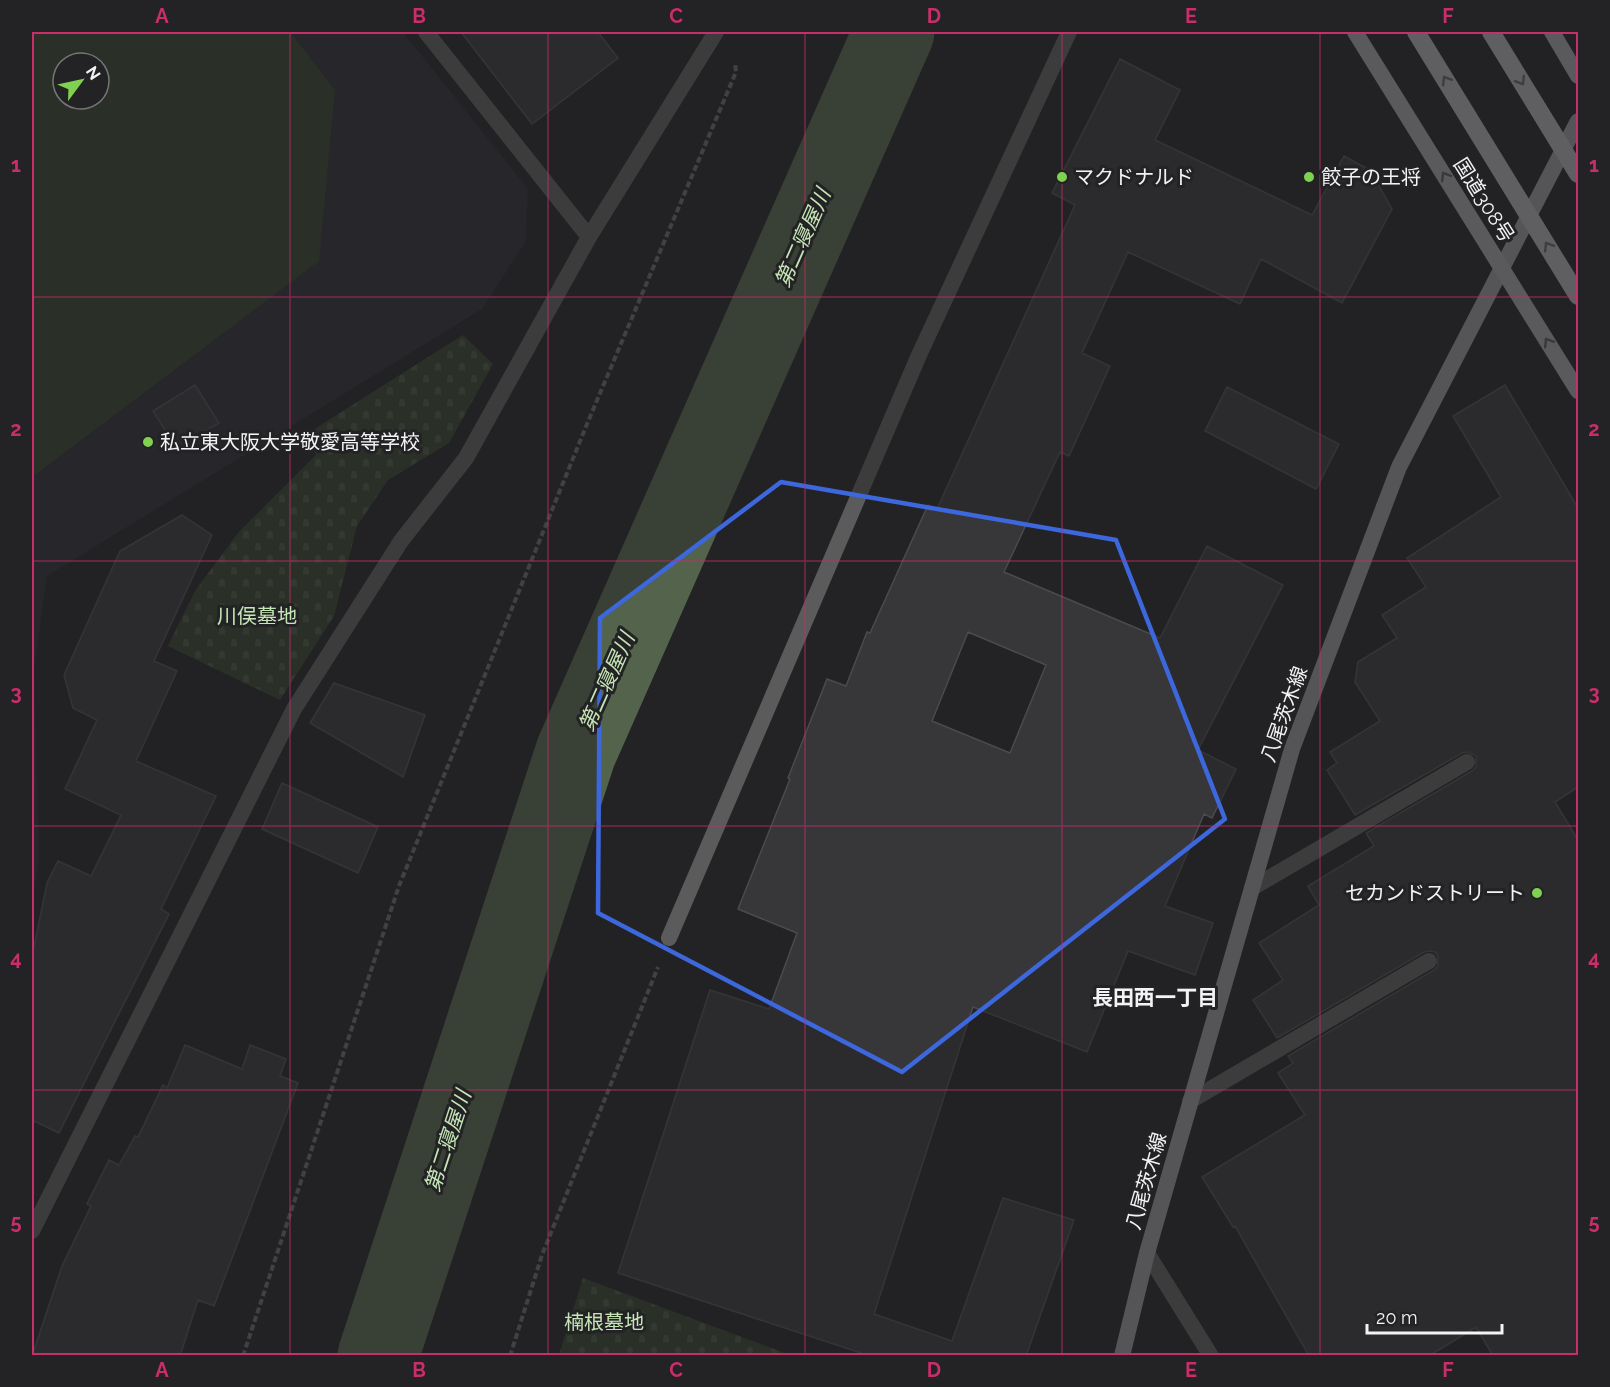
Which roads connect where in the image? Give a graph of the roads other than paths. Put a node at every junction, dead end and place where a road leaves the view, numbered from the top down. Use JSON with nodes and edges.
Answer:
{"nodes":[{"id":1,"x":426,"y":32,"type":"edge"},
{"id":2,"x":716,"y":32,"type":"edge"},
{"id":3,"x":1069,"y":32,"type":"edge"},
{"id":4,"x":1355,"y":32,"type":"edge"},
{"id":5,"x":1416,"y":32,"type":"edge"},
{"id":6,"x":1491,"y":32,"type":"edge"},
{"id":7,"x":1552,"y":32,"type":"edge"},
{"id":8,"x":1578,"y":76,"type":"edge"},
{"id":9,"x":1578,"y":121,"type":"edge"},
{"id":10,"x":1578,"y":174,"type":"edge"},
{"id":11,"x":589,"y":237,"type":"junction"},
{"id":12,"x":1501,"y":267,"type":"junction"},
{"id":13,"x":1578,"y":296,"type":"edge"},
{"id":14,"x":1578,"y":392,"type":"edge"},
{"id":15,"x":1467,"y":762,"type":"dead end"},
{"id":16,"x":1252,"y":888,"type":"junction"},
{"id":17,"x":669,"y":938,"type":"road end"},
{"id":18,"x":1429,"y":961,"type":"dead end"},
{"id":19,"x":1190,"y":1101,"type":"junction"},
{"id":20,"x":32,"y":1231,"type":"edge"},
{"id":21,"x":1147,"y":1253,"type":"junction"},
{"id":22,"x":1122,"y":1356,"type":"edge"},
{"id":23,"x":1211,"y":1356,"type":"edge"}],
"edges":[{"from":1,"to":11,"type":"street"},
{"from":2,"to":11,"type":"street"},
{"from":3,"to":17,"type":"street"},
{"from":12,"to":4,"type":"highway","name":"国道308号","one_way":true},
{"from":13,"to":5,"type":"highway","one_way":true,"bridge":true},
{"from":6,"to":10,"type":"highway","one_way":true,"bridge":true},
{"from":7,"to":8,"type":"highway"},
{"from":9,"to":12,"type":"main road","name":"八尾茨木線"},
{"from":11,"to":20,"type":"street"},
{"from":14,"to":12,"type":"highway","name":"国道308号","one_way":true},
{"from":12,"to":16,"type":"main road","name":"八尾茨木線"},
{"from":15,"to":16,"type":"street"},
{"from":16,"to":19,"type":"main road","name":"八尾茨木線"},
{"from":18,"to":19,"type":"street"},
{"from":19,"to":21,"type":"main road","name":"八尾茨木線"},
{"from":21,"to":22,"type":"main road","name":"八尾茨木線"},
{"from":21,"to":23,"type":"street"}]}
